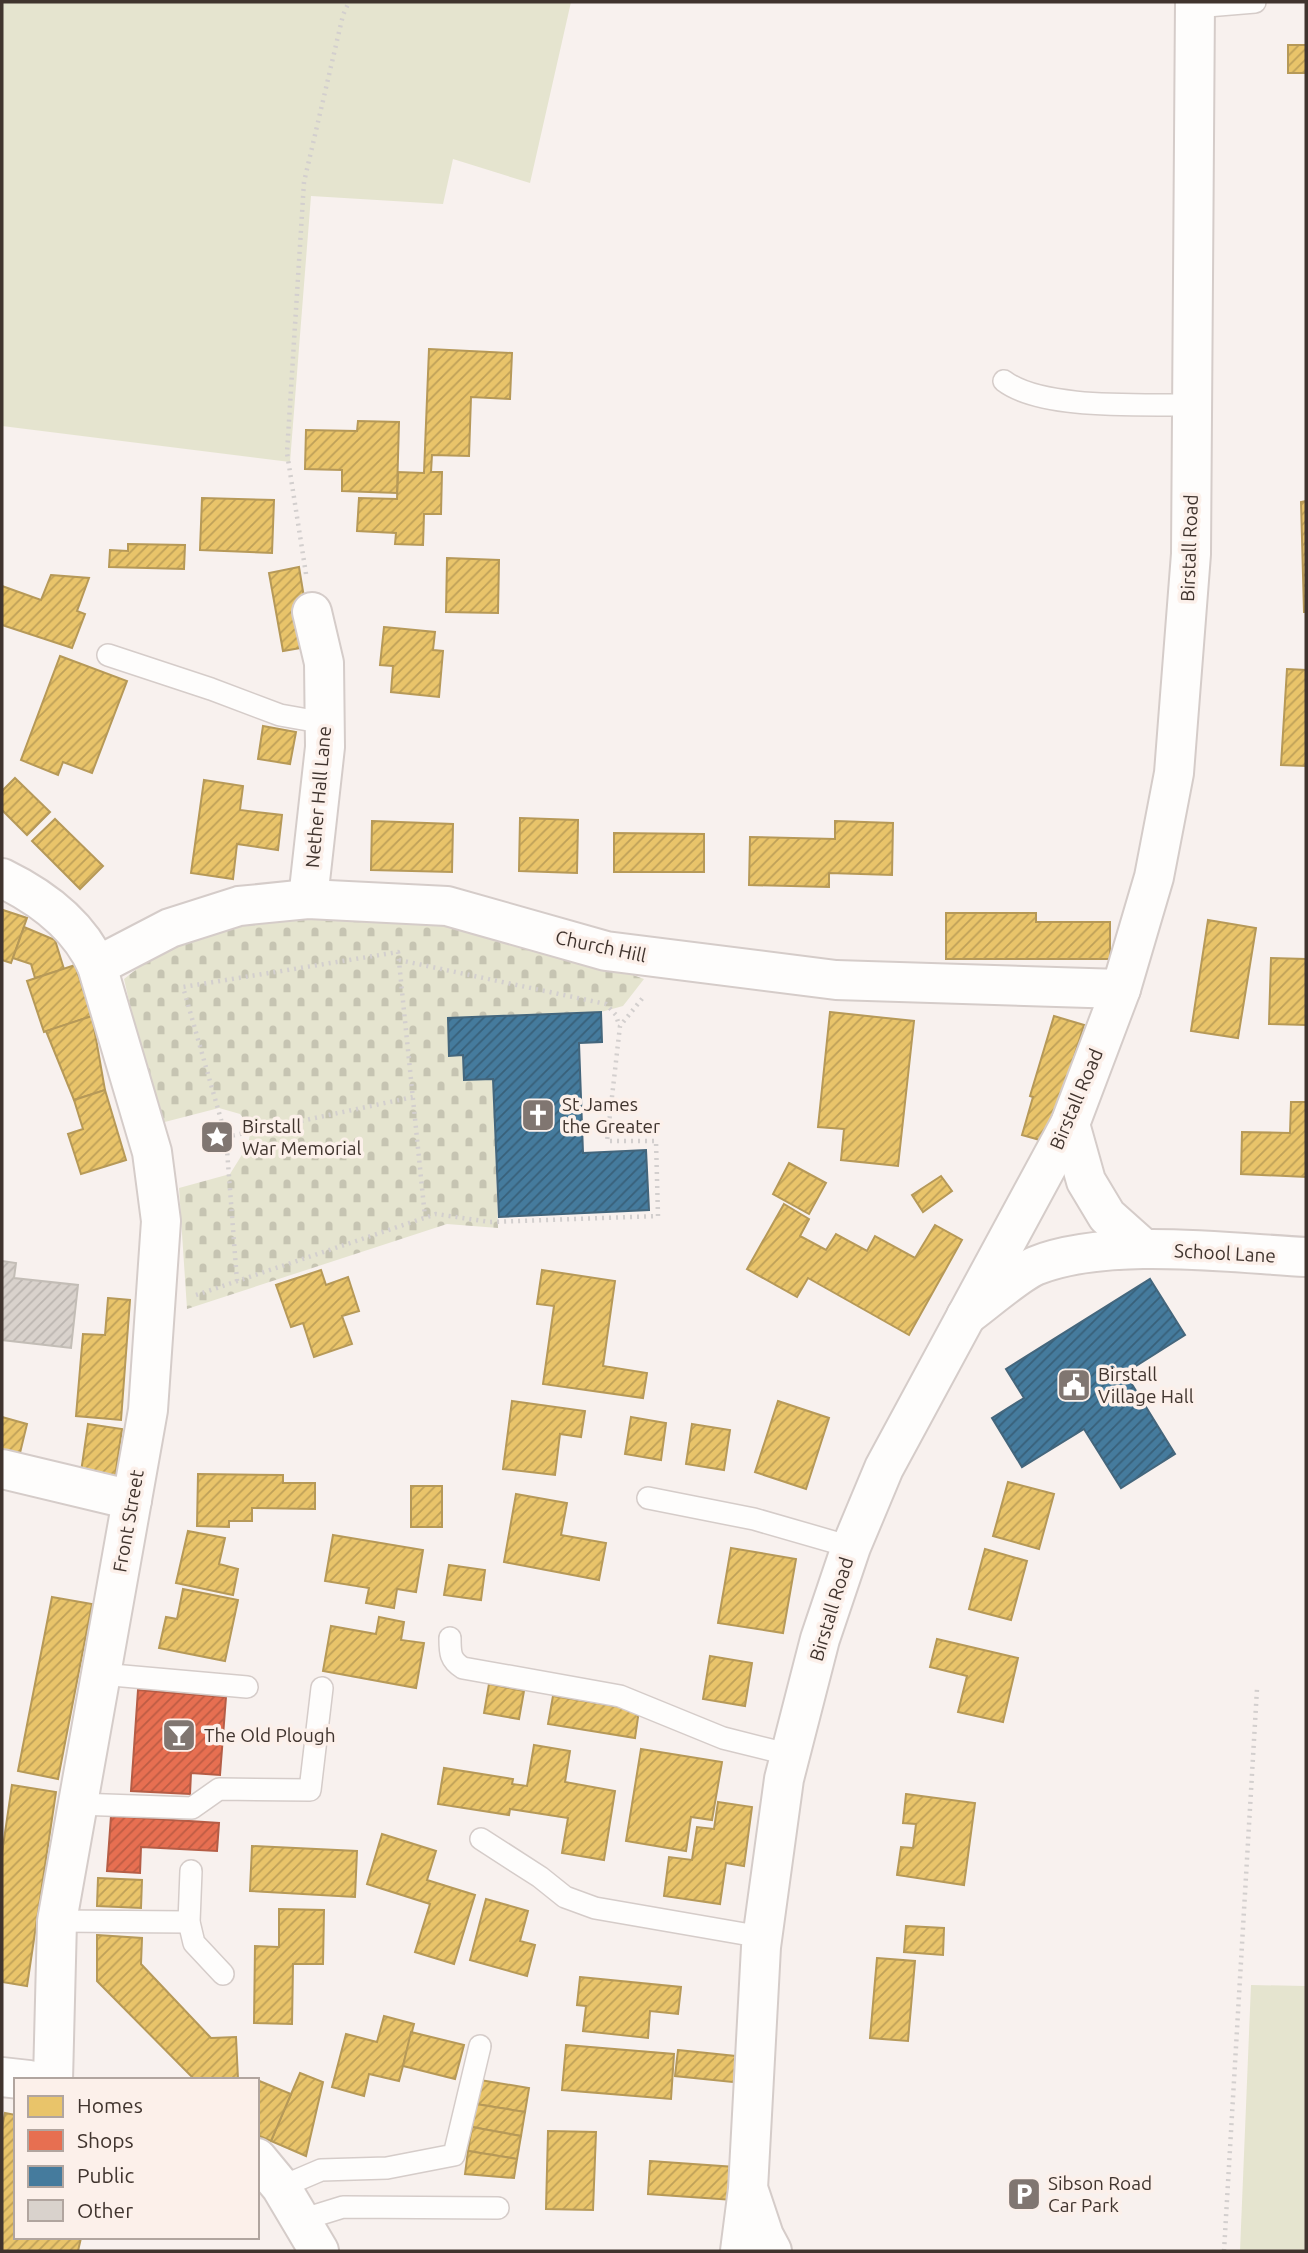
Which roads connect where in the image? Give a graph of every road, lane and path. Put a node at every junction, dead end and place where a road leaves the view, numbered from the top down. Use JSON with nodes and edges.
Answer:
{"nodes":[{"id":1,"x":349,"y":2,"type":"edge"},
{"id":2,"x":1255,"y":2,"type":"edge"},
{"id":3,"x":1195,"y":4,"type":"edge"},
{"id":4,"x":1004,"y":381,"type":"dead end"},
{"id":5,"x":1192,"y":405,"type":"junction"},
{"id":6,"x":312,"y":612,"type":"joint"},
{"id":7,"x":107,"y":655,"type":"dead end"},
{"id":8,"x":325,"y":723,"type":"junction"},
{"id":9,"x":2,"y":878,"type":"edge"},
{"id":10,"x":309,"y":899,"type":"junction"},
{"id":11,"x":399,"y":960,"type":"junction"},
{"id":12,"x":675,"y":960,"type":"junction"},
{"id":13,"x":97,"y":967,"type":"junction"},
{"id":14,"x":1121,"y":989,"type":"junction"},
{"id":15,"x":620,"y":1026,"type":"junction"},
{"id":16,"x":413,"y":1097,"type":"junction"},
{"id":17,"x":1070,"y":1124,"type":"junction"},
{"id":18,"x":226,"y":1137,"type":"junction"},
{"id":19,"x":425,"y":1217,"type":"junction"},
{"id":20,"x":1144,"y":1250,"type":"junction"},
{"id":21,"x":1306,"y":1257,"type":"edge"},
{"id":22,"x":237,"y":1281,"type":"junction"},
{"id":23,"x":157,"y":1308,"type":"junction"},
{"id":24,"x":966,"y":1316,"type":"junction"},
{"id":25,"x":2,"y":1469,"type":"edge"},
{"id":26,"x":648,"y":1498,"type":"dead end"},
{"id":27,"x":132,"y":1500,"type":"junction"},
{"id":28,"x":851,"y":1547,"type":"junction"},
{"id":29,"x":450,"y":1638,"type":"dead end"},
{"id":30,"x":101,"y":1674,"type":"junction"},
{"id":31,"x":247,"y":1686,"type":"dead end"},
{"id":32,"x":322,"y":1688,"type":"dead end"},
{"id":33,"x":1257,"y":1689,"type":"dead end"},
{"id":34,"x":790,"y":1755,"type":"junction"},
{"id":35,"x":77,"y":1804,"type":"junction"},
{"id":36,"x":481,"y":1839,"type":"dead end"},
{"id":37,"x":191,"y":1871,"type":"dead end"},
{"id":38,"x":57,"y":1921,"type":"junction"},
{"id":39,"x":189,"y":1922,"type":"junction"},
{"id":40,"x":762,"y":1937,"type":"junction"},
{"id":41,"x":223,"y":1974,"type":"dead end"},
{"id":42,"x":480,"y":2046,"type":"dead end"},
{"id":43,"x":53,"y":2078,"type":"edge"},
{"id":44,"x":259,"y":2160,"type":"edge"},
{"id":45,"x":281,"y":2187,"type":"junction"},
{"id":46,"x":748,"y":2189,"type":"junction"},
{"id":47,"x":498,"y":2208,"type":"dead end"},
{"id":48,"x":310,"y":2235,"type":"edge"},
{"id":49,"x":740,"y":2251,"type":"edge"},
{"id":50,"x":772,"y":2251,"type":"edge"},
{"id":51,"x":1224,"y":2251,"type":"edge"}],
"edges":[{"from":1,"to":6,"type":"path"},
{"from":2,"to":3,"type":"lane"},
{"from":3,"to":5,"type":"street","name":"Birstall Road"},
{"from":4,"to":5,"type":"lane"},
{"from":5,"to":14,"type":"street","name":"Birstall Road"},
{"from":6,"to":8,"type":"street","name":"Nether Hall Lane"},
{"from":7,"to":8,"type":"lane"},
{"from":8,"to":10,"type":"street","name":"Nether Hall Lane"},
{"from":9,"to":13,"type":"street","name":"Front Street"},
{"from":10,"to":12,"type":"street","name":"Church Hill"},
{"from":10,"to":13,"type":"street","name":"Church Hill"},
{"from":11,"to":15,"type":"path"},
{"from":11,"to":16,"type":"path"},
{"from":11,"to":18,"type":"path"},
{"from":12,"to":14,"type":"street","name":"Church Hill"},
{"from":12,"to":15,"type":"path"},
{"from":13,"to":23,"type":"street","name":"Front Street"},
{"from":14,"to":17,"type":"street","name":"Birstall Road"},
{"from":15,"to":19,"type":"path"},
{"from":16,"to":18,"type":"path"},
{"from":16,"to":19,"type":"path"},
{"from":17,"to":20,"type":"street"},
{"from":17,"to":24,"type":"street","name":"Birstall Road"},
{"from":18,"to":22,"type":"path"},
{"from":19,"to":22,"type":"path"},
{"from":20,"to":21,"type":"street","name":"School Lane"},
{"from":20,"to":24,"type":"street","name":"School Lane"},
{"from":22,"to":23,"type":"path"},
{"from":23,"to":27,"type":"street","name":"Front Street"},
{"from":24,"to":28,"type":"street","name":"Birstall Road"},
{"from":25,"to":27,"type":"street"},
{"from":26,"to":28,"type":"lane"},
{"from":27,"to":30,"type":"street","name":"Front Street"},
{"from":28,"to":34,"type":"street","name":"Birstall Road"},
{"from":29,"to":34,"type":"lane"},
{"from":30,"to":31,"type":"lane"},
{"from":30,"to":35,"type":"street","name":"Front Street"},
{"from":32,"to":35,"type":"lane"},
{"from":33,"to":51,"type":"path"},
{"from":34,"to":40,"type":"street","name":"Birstall Road"},
{"from":35,"to":38,"type":"street","name":"Front Street"},
{"from":36,"to":40,"type":"lane"},
{"from":37,"to":39,"type":"lane"},
{"from":38,"to":39,"type":"lane"},
{"from":38,"to":43,"type":"street","name":"Front Street"},
{"from":39,"to":41,"type":"lane"},
{"from":40,"to":46,"type":"street","name":"Birstall Road"},
{"from":42,"to":45,"type":"lane"},
{"from":44,"to":45,"type":"street"},
{"from":45,"to":48,"type":"street"},
{"from":46,"to":49,"type":"street","name":"Birstall Road"},
{"from":46,"to":50,"type":"street","name":"Birstall Road"},
{"from":47,"to":48,"type":"lane"}]}
